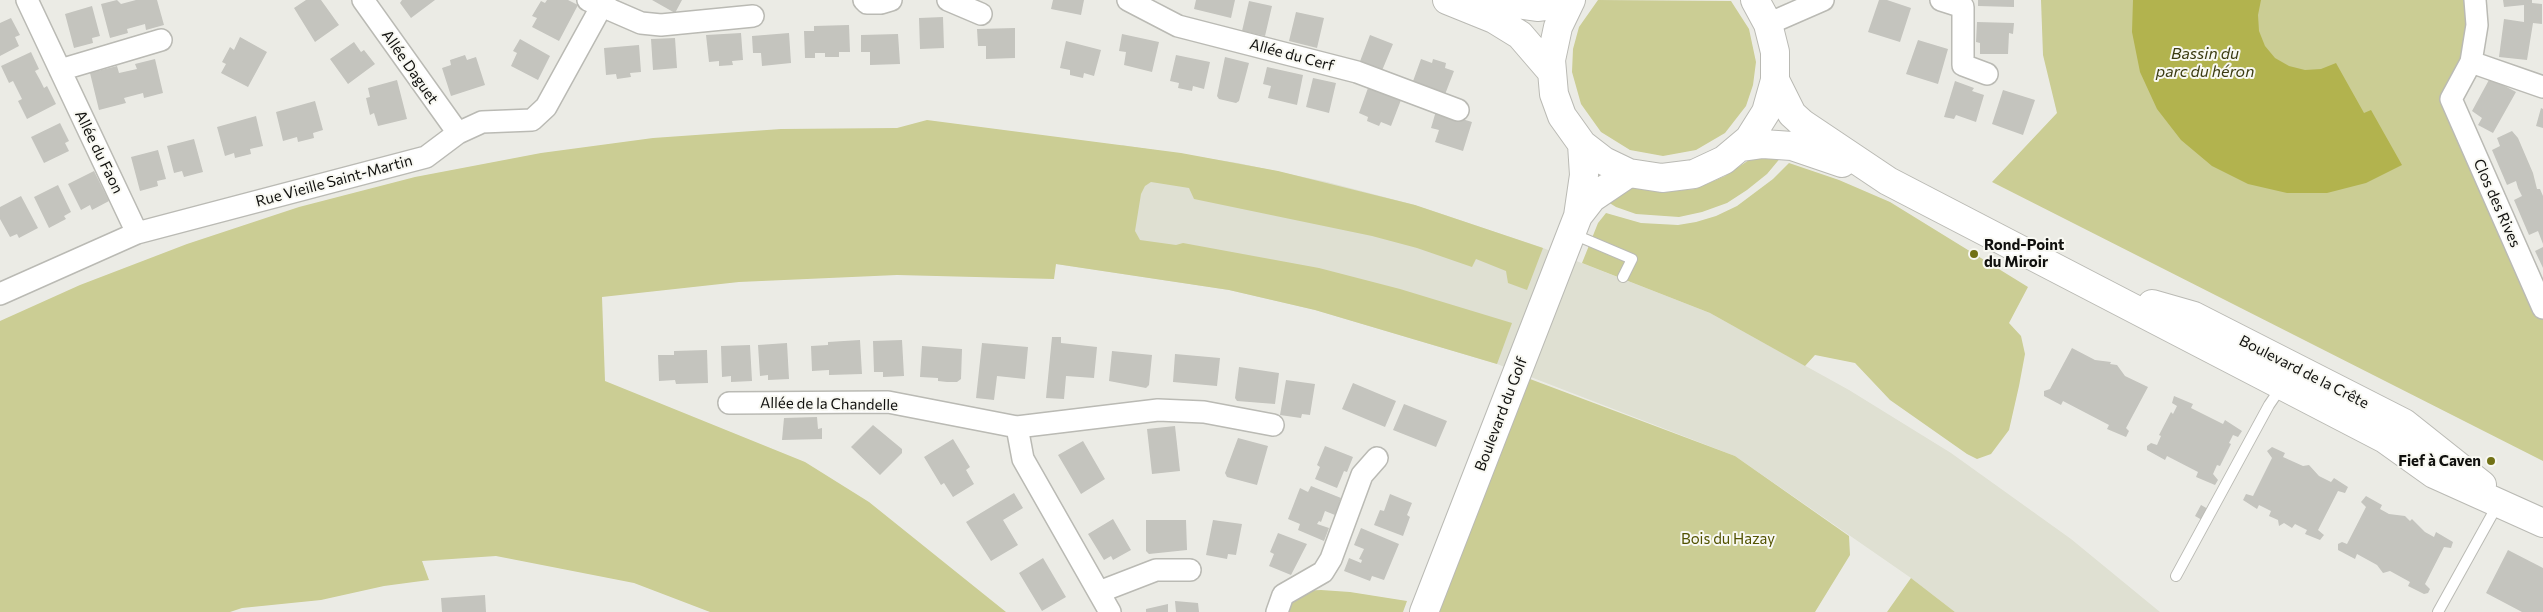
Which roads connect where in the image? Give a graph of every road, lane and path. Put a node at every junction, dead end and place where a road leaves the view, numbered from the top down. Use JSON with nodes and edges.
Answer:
{"nodes":[{"id":1,"x":26,"y":0,"type":"edge"},
{"id":2,"x":363,"y":0,"type":"edge"},
{"id":3,"x":864,"y":0,"type":"edge"},
{"id":4,"x":891,"y":0,"type":"edge"},
{"id":5,"x":948,"y":0,"type":"edge"},
{"id":6,"x":1128,"y":0,"type":"edge"},
{"id":7,"x":1446,"y":0,"type":"edge"},
{"id":8,"x":1488,"y":0,"type":"edge"},
{"id":9,"x":1755,"y":0,"type":"edge"},
{"id":10,"x":1823,"y":0,"type":"edge"},
{"id":11,"x":1941,"y":0,"type":"edge"},
{"id":12,"x":2475,"y":0,"type":"edge"},
{"id":13,"x":598,"y":2,"type":"edge"},
{"id":14,"x":1570,"y":2,"type":"edge"},
{"id":15,"x":1963,"y":3,"type":"edge"},
{"id":16,"x":981,"y":14,"type":"dead end"},
{"id":17,"x":753,"y":16,"type":"dead end"},
{"id":18,"x":1768,"y":24,"type":"junction"},
{"id":19,"x":161,"y":40,"type":"dead end"},
{"id":20,"x":2471,"y":62,"type":"junction"},
{"id":21,"x":60,"y":70,"type":"junction"},
{"id":22,"x":1551,"y":71,"type":"junction"},
{"id":23,"x":1988,"y":74,"type":"dead end"},
{"id":24,"x":1775,"y":80,"type":"junction"},
{"id":25,"x":2543,"y":87,"type":"edge"},
{"id":26,"x":1458,"y":110,"type":"dead end"},
{"id":27,"x":458,"y":133,"type":"junction"},
{"id":28,"x":1582,"y":144,"type":"junction"},
{"id":29,"x":1742,"y":147,"type":"junction"},
{"id":30,"x":1629,"y":173,"type":"junction"},
{"id":31,"x":1888,"y":181,"type":"junction"},
{"id":32,"x":137,"y":234,"type":"junction"},
{"id":33,"x":1570,"y":235,"type":"junction"},
{"id":34,"x":1623,"y":277,"type":"dead end"},
{"id":35,"x":0,"y":294,"type":"edge"},
{"id":36,"x":2543,"y":308,"type":"edge"},
{"id":37,"x":2290,"y":377,"type":"junction"},
{"id":38,"x":729,"y":403,"type":"dead end"},
{"id":39,"x":1274,"y":425,"type":"dead end"},
{"id":40,"x":1017,"y":427,"type":"junction"},
{"id":41,"x":1377,"y":458,"type":"dead end"},
{"id":42,"x":2499,"y":502,"type":"junction"},
{"id":43,"x":2543,"y":522,"type":"edge"},
{"id":44,"x":1190,"y":570,"type":"dead end"},
{"id":45,"x":2176,"y":576,"type":"dead end"},
{"id":46,"x":1100,"y":592,"type":"junction"},
{"id":47,"x":1110,"y":612,"type":"edge"},
{"id":48,"x":1277,"y":612,"type":"edge"},
{"id":49,"x":1424,"y":612,"type":"edge"},
{"id":50,"x":2438,"y":612,"type":"edge"}],
"edges":[{"from":1,"to":21,"type":"street","name":"Allée du Faon"},
{"from":2,"to":27,"type":"street","name":"Allée Daguet"},
{"from":3,"to":4,"type":"street"},
{"from":5,"to":16,"type":"street"},
{"from":6,"to":26,"type":"street","name":"Allée du Cerf"},
{"from":7,"to":22,"type":"main road"},
{"from":8,"to":14,"type":"main road"},
{"from":9,"to":18,"type":"main road"},
{"from":10,"to":18,"type":"street"},
{"from":11,"to":15,"type":"street"},
{"from":12,"to":20,"type":"street"},
{"from":13,"to":17,"type":"street"},
{"from":13,"to":27,"type":"street","name":"Rue Vieille Saint-Martin"},
{"from":14,"to":22,"type":"main road"},
{"from":15,"to":23,"type":"street"},
{"from":18,"to":24,"type":"main road"},
{"from":19,"to":21,"type":"street"},
{"from":20,"to":25,"type":"street"},
{"from":20,"to":36,"type":"street","name":"Clos des Rives"},
{"from":21,"to":32,"type":"street","name":"Allée du Faon"},
{"from":22,"to":28,"type":"main road"},
{"from":24,"to":29,"type":"main road"},
{"from":24,"to":31,"type":"main road","name":"Boulevard de la Crête"},
{"from":27,"to":32,"type":"street","name":"Rue Vieille Saint-Martin"},
{"from":28,"to":30,"type":"main road"},
{"from":28,"to":33,"type":"main road","name":"Boulevard du Golf"},
{"from":29,"to":30,"type":"main road"},
{"from":29,"to":31,"type":"main road","name":"Boulevard de la Crête"},
{"from":30,"to":33,"type":"main road","name":"Boulevard du Golf"},
{"from":31,"to":37,"type":"main road","name":"Boulevard de la Crête"},
{"from":32,"to":35,"type":"street","name":"Rue Vieille Saint-Martin"},
{"from":33,"to":34,"type":"lane"},
{"from":33,"to":49,"type":"main road","name":"Boulevard du Golf"},
{"from":37,"to":42,"type":"main road","name":"Boulevard de la Crête"},
{"from":37,"to":45,"type":"lane"},
{"from":38,"to":40,"type":"street","name":"Allée de la Chandelle"},
{"from":39,"to":40,"type":"street","name":"Allée de la Chandelle"},
{"from":40,"to":46,"type":"street"},
{"from":41,"to":48,"type":"street"},
{"from":42,"to":43,"type":"main road","name":"Boulevard de la Crête"},
{"from":42,"to":50,"type":"lane"},
{"from":44,"to":46,"type":"street"},
{"from":46,"to":47,"type":"street"}]}
